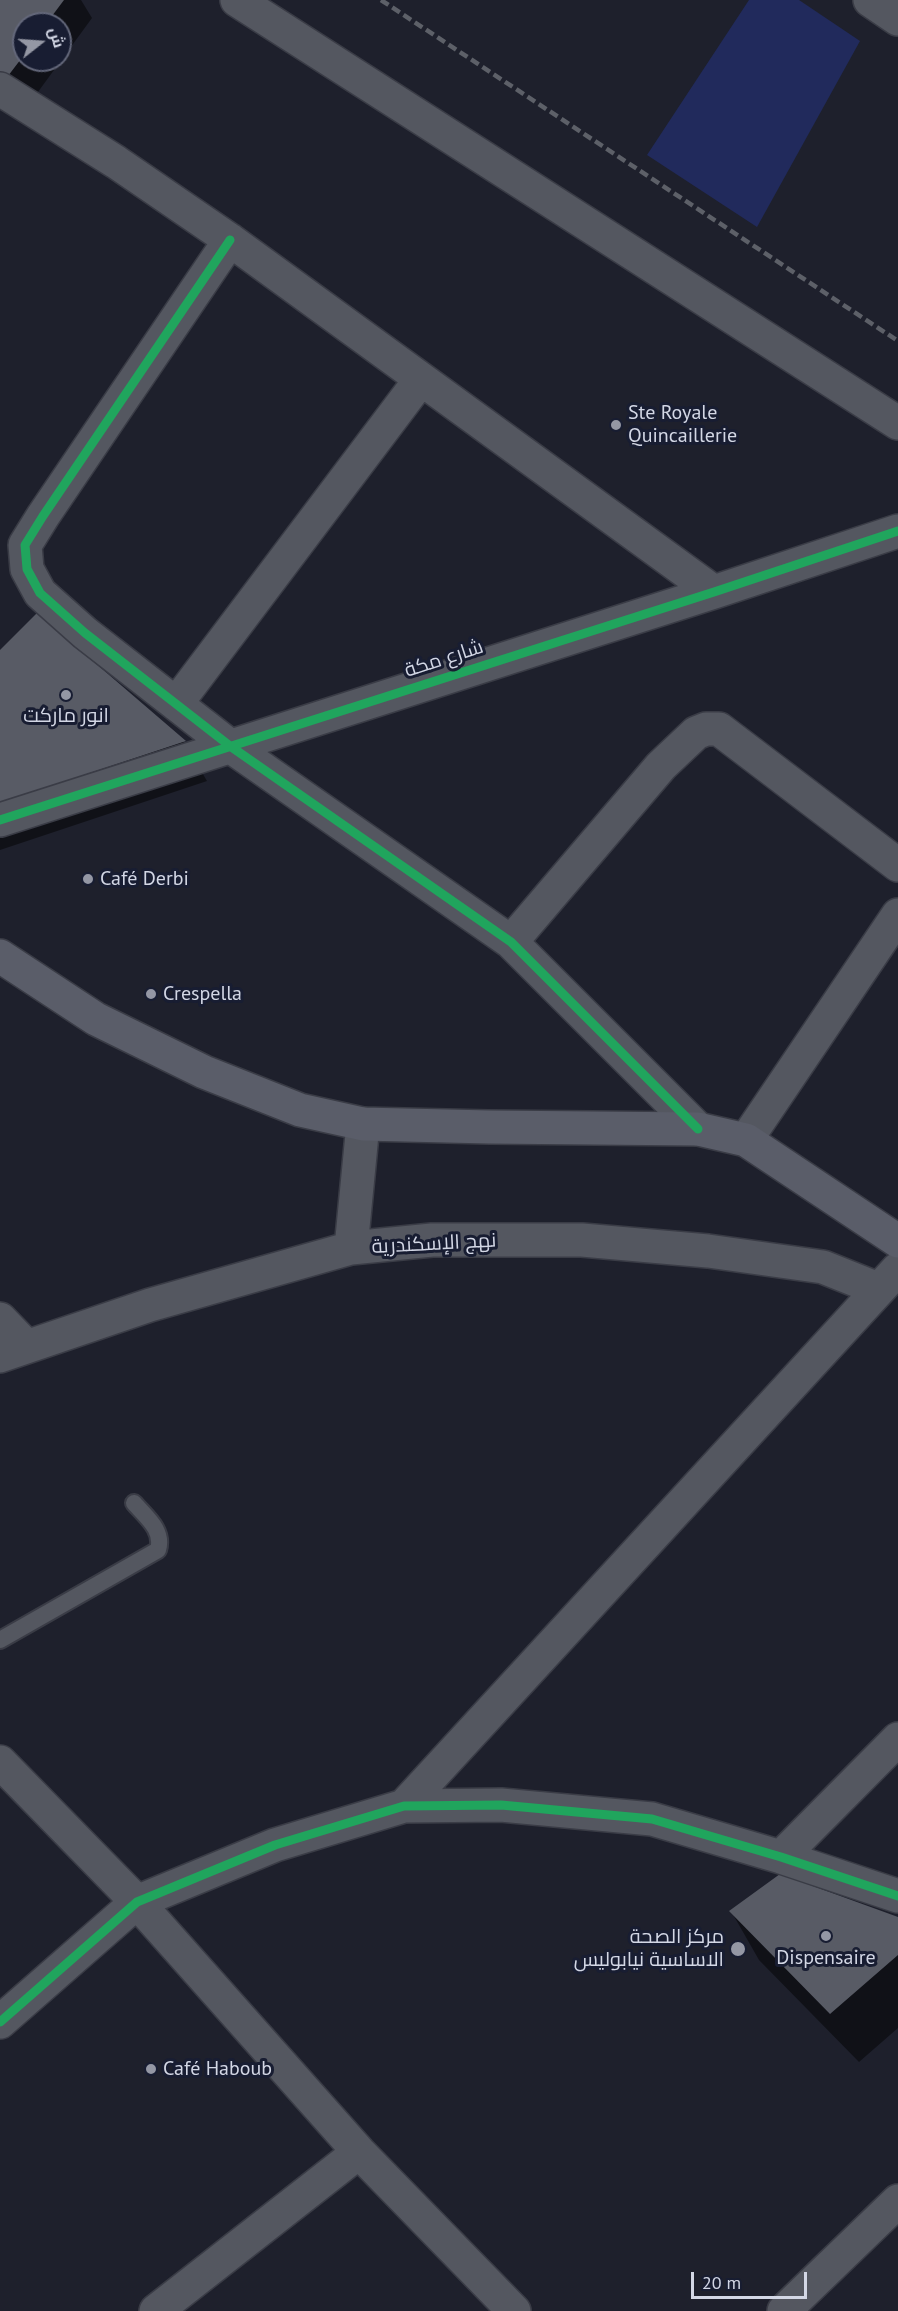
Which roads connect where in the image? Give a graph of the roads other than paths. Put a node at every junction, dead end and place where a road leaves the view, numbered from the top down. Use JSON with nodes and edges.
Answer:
{"nodes":[{"id":1,"x":237,"y":0,"type":"edge"},
{"id":2,"x":870,"y":0,"type":"edge"},
{"id":3,"x":898,"y":19,"type":"edge"},
{"id":4,"x":0,"y":89,"type":"edge"},
{"id":5,"x":230,"y":240,"type":"junction"},
{"id":6,"x":421,"y":379,"type":"junction"},
{"id":7,"x":898,"y":423,"type":"edge"},
{"id":8,"x":898,"y":531,"type":"edge"},
{"id":9,"x":714,"y":592,"type":"junction"},
{"id":10,"x":176,"y":704,"type":"junction"},
{"id":11,"x":230,"y":746,"type":"junction"},
{"id":12,"x":0,"y":820,"type":"edge"},
{"id":13,"x":898,"y":865,"type":"edge"},
{"id":14,"x":898,"y":915,"type":"edge"},
{"id":15,"x":511,"y":942,"type":"junction"},
{"id":16,"x":0,"y":956,"type":"edge"},
{"id":17,"x":363,"y":1124,"type":"junction"},
{"id":18,"x":698,"y":1129,"type":"junction"},
{"id":19,"x":746,"y":1140,"type":"junction"},
{"id":20,"x":898,"y":1241,"type":"edge"},
{"id":21,"x":351,"y":1248,"type":"junction"},
{"id":22,"x":888,"y":1279,"type":"edge"},
{"id":23,"x":0,"y":1319,"type":"edge"},
{"id":24,"x":13,"y":1351,"type":"edge"},
{"id":25,"x":134,"y":1503,"type":"dead end"},
{"id":26,"x":0,"y":1640,"type":"edge"},
{"id":27,"x":898,"y":1739,"type":"edge"},
{"id":28,"x":0,"y":1762,"type":"edge"},
{"id":29,"x":404,"y":1806,"type":"junction"},
{"id":30,"x":781,"y":1857,"type":"junction"},
{"id":31,"x":898,"y":1896,"type":"edge"},
{"id":32,"x":137,"y":1902,"type":"junction"},
{"id":33,"x":0,"y":2022,"type":"edge"},
{"id":34,"x":359,"y":2151,"type":"junction"},
{"id":35,"x":898,"y":2201,"type":"edge"},
{"id":36,"x":156,"y":2311,"type":"edge"},
{"id":37,"x":514,"y":2311,"type":"edge"},
{"id":38,"x":784,"y":2311,"type":"edge"}],
"edges":[{"from":1,"to":7,"type":"street"},
{"from":2,"to":3,"type":"street"},
{"from":4,"to":5,"type":"street"},
{"from":5,"to":6,"type":"street"},
{"from":5,"to":10,"type":"street"},
{"from":6,"to":9,"type":"street"},
{"from":6,"to":10,"type":"street"},
{"from":8,"to":9,"type":"street","name":"شارع مكة"},
{"from":9,"to":11,"type":"street","name":"شارع مكة"},
{"from":10,"to":11,"type":"street"},
{"from":11,"to":12,"type":"street","name":"شارع مكة"},
{"from":11,"to":15,"type":"street"},
{"from":13,"to":15,"type":"street"},
{"from":14,"to":19,"type":"street"},
{"from":15,"to":18,"type":"street"},
{"from":16,"to":17,"type":"main road"},
{"from":17,"to":18,"type":"main road"},
{"from":17,"to":21,"type":"street"},
{"from":18,"to":19,"type":"main road"},
{"from":19,"to":20,"type":"main road"},
{"from":21,"to":22,"type":"street","name":"نهج الإسكندرية"},
{"from":21,"to":24,"type":"street","name":"نهج الإسكندرية"},
{"from":22,"to":29,"type":"street"},
{"from":23,"to":24,"type":"street"},
{"from":25,"to":26,"type":"lane"},
{"from":27,"to":30,"type":"street"},
{"from":28,"to":32,"type":"street"},
{"from":29,"to":30,"type":"street"},
{"from":29,"to":32,"type":"street"},
{"from":30,"to":31,"type":"street"},
{"from":32,"to":33,"type":"street"},
{"from":32,"to":34,"type":"street"},
{"from":34,"to":36,"type":"street"},
{"from":34,"to":37,"type":"street"},
{"from":35,"to":38,"type":"street"}]}
